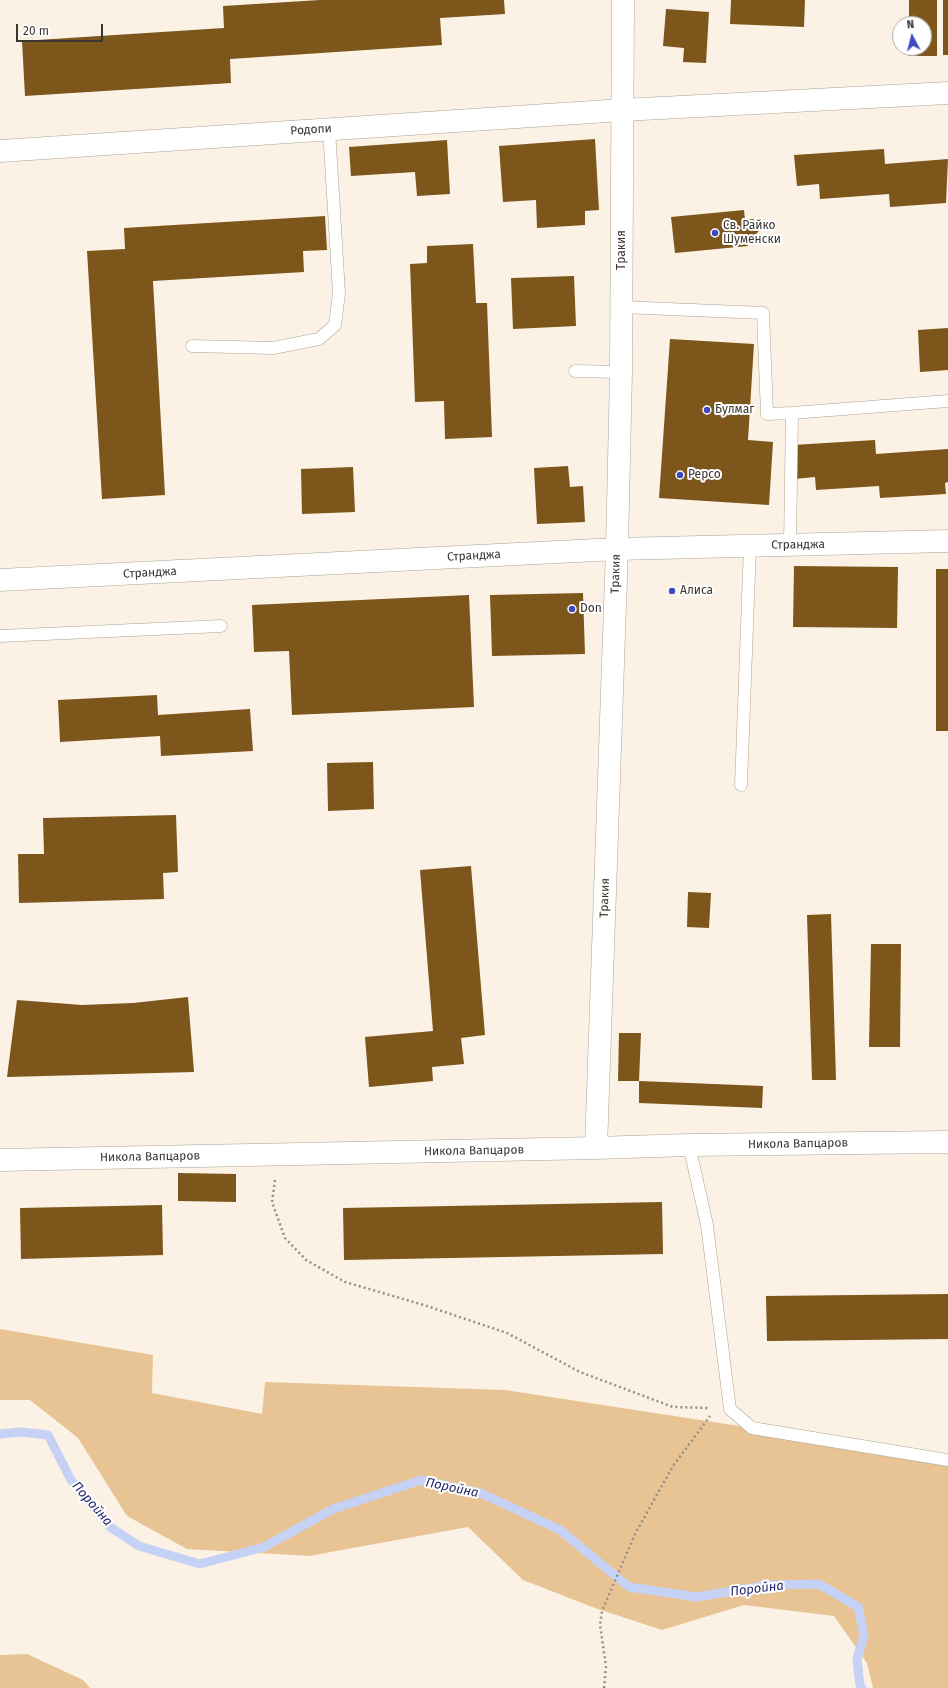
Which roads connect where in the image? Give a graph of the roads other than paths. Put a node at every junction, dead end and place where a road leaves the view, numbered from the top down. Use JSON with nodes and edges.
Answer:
{"nodes":[{"id":1,"x":623,"y":0,"type":"edge"},
{"id":2,"x":948,"y":93,"type":"edge"},
{"id":3,"x":623,"y":110,"type":"junction"},
{"id":4,"x":329,"y":129,"type":"junction"},
{"id":5,"x":0,"y":151,"type":"edge"},
{"id":6,"x":622,"y":307,"type":"junction"},
{"id":7,"x":192,"y":346,"type":"dead end"},
{"id":8,"x":575,"y":371,"type":"dead end"},
{"id":9,"x":621,"y":372,"type":"junction"},
{"id":10,"x":948,"y":401,"type":"edge"},
{"id":11,"x":792,"y":413,"type":"junction"},
{"id":12,"x":948,"y":541,"type":"edge"},
{"id":13,"x":790,"y":545,"type":"junction"},
{"id":14,"x":750,"y":546,"type":"junction"},
{"id":15,"x":617,"y":549,"type":"junction"},
{"id":16,"x":0,"y":580,"type":"edge"},
{"id":17,"x":221,"y":626,"type":"dead end"},
{"id":18,"x":0,"y":636,"type":"edge"},
{"id":19,"x":741,"y":785,"type":"dead end"},
{"id":20,"x":948,"y":1142,"type":"edge"},
{"id":21,"x":689,"y":1145,"type":"junction"},
{"id":22,"x":596,"y":1148,"type":"junction"},
{"id":23,"x":0,"y":1160,"type":"edge"},
{"id":24,"x":948,"y":1460,"type":"edge"}],
"edges":[{"from":1,"to":3,"type":"street","name":"Тракия"},
{"from":2,"to":3,"type":"street","name":"Родопи"},
{"from":3,"to":4,"type":"street","name":"Родопи"},
{"from":3,"to":6,"type":"street","name":"Тракия"},
{"from":4,"to":5,"type":"street","name":"Родопи"},
{"from":4,"to":7,"type":"lane"},
{"from":6,"to":9,"type":"street","name":"Тракия"},
{"from":6,"to":11,"type":"lane"},
{"from":8,"to":9,"type":"lane"},
{"from":9,"to":15,"type":"street","name":"Тракия"},
{"from":10,"to":11,"type":"lane"},
{"from":11,"to":13,"type":"lane"},
{"from":12,"to":13,"type":"street","name":"Странджа"},
{"from":13,"to":14,"type":"street","name":"Странджа"},
{"from":14,"to":15,"type":"street","name":"Странджа"},
{"from":14,"to":19,"type":"lane"},
{"from":15,"to":16,"type":"street","name":"Странджа"},
{"from":15,"to":22,"type":"street","name":"Тракия"},
{"from":17,"to":18,"type":"lane"},
{"from":20,"to":21,"type":"street","name":"Никола Вапцаров"},
{"from":21,"to":22,"type":"street","name":"Никола Вапцаров"},
{"from":21,"to":24,"type":"lane"},
{"from":22,"to":23,"type":"street","name":"Никола Вапцаров"}]}
